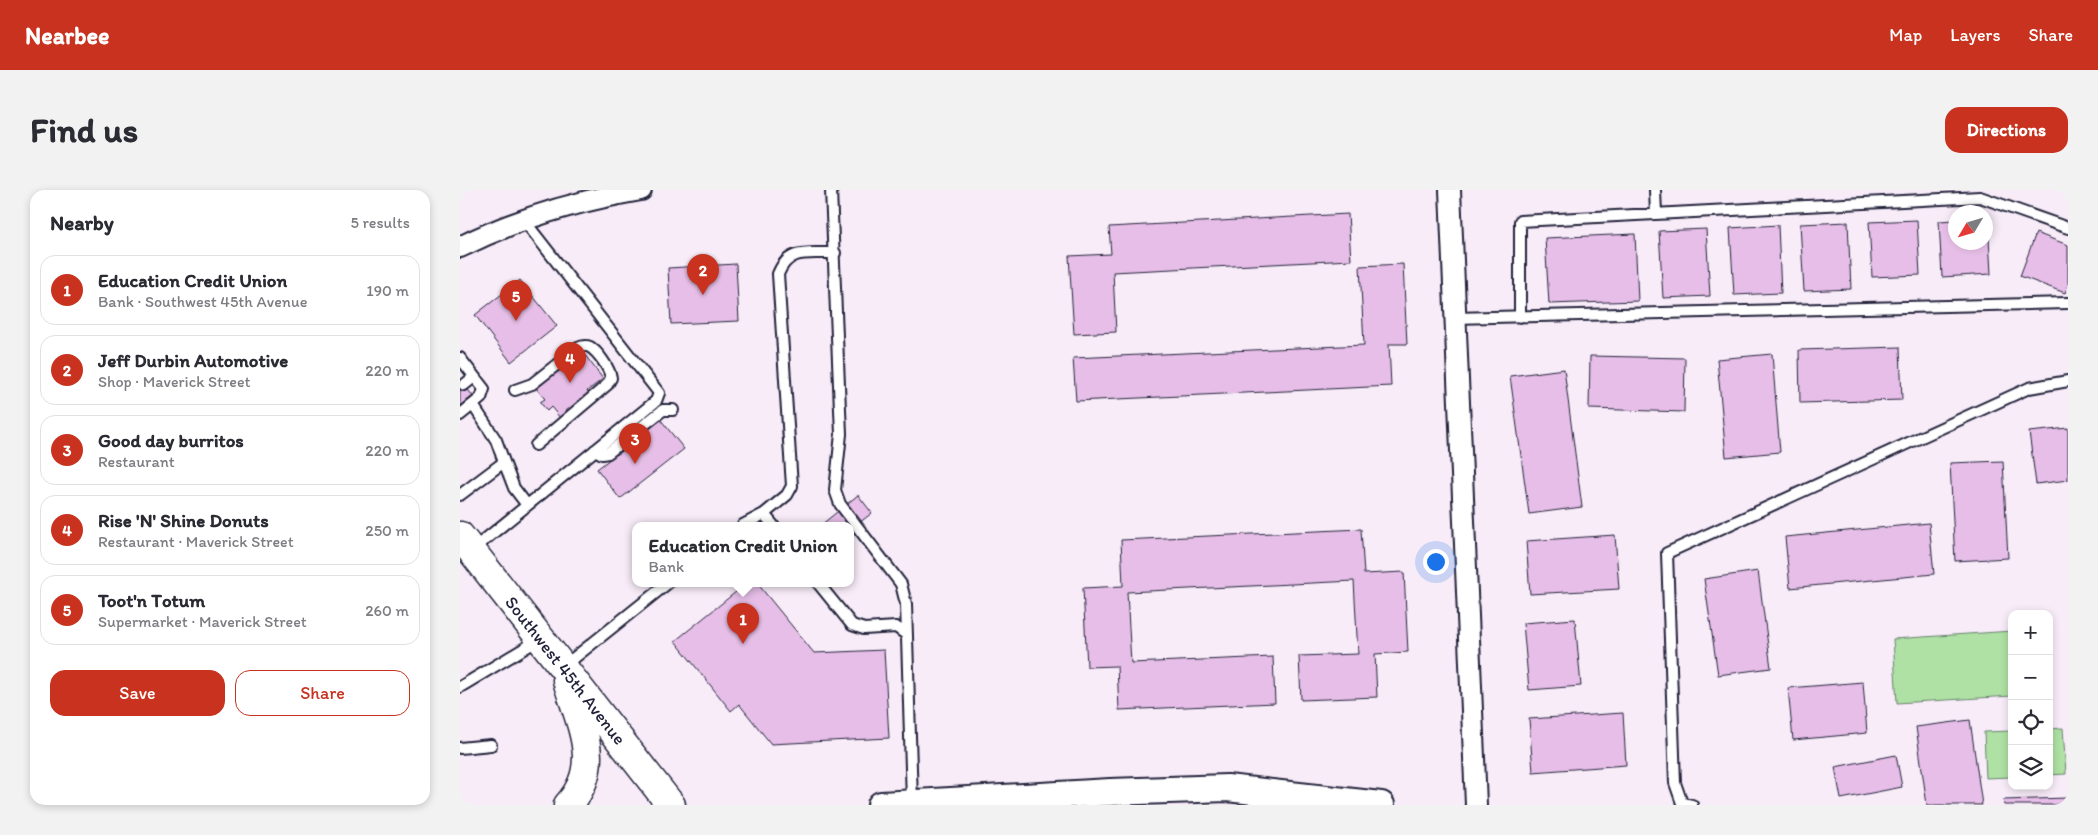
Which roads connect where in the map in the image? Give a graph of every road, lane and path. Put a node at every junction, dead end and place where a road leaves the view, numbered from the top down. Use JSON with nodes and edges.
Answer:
{"nodes":[{"id":1,"x":641,"y":190,"type":"edge"},
{"id":2,"x":831,"y":190,"type":"edge"},
{"id":3,"x":1450,"y":190,"type":"edge"},
{"id":4,"x":1655,"y":190,"type":"edge"},
{"id":5,"x":1656,"y":214,"type":"junction"},
{"id":6,"x":523,"y":219,"type":"junction"},
{"id":7,"x":2068,"y":228,"type":"edge"},
{"id":8,"x":460,"y":248,"type":"edge"},
{"id":9,"x":835,"y":253,"type":"junction"},
{"id":10,"x":2068,"y":303,"type":"edge"},
{"id":11,"x":1520,"y":317,"type":"junction"},
{"id":12,"x":1455,"y":318,"type":"junction"},
{"id":13,"x":460,"y":358,"type":"edge"},
{"id":14,"x":474,"y":377,"type":"junction"},
{"id":15,"x":2068,"y":381,"type":"edge"},
{"id":16,"x":464,"y":385,"type":"dead end"},
{"id":17,"x":515,"y":390,"type":"dead end"},
{"id":18,"x":473,"y":405,"type":"junction"},
{"id":19,"x":673,"y":410,"type":"dead end"},
{"id":20,"x":460,"y":415,"type":"edge"},
{"id":21,"x":536,"y":445,"type":"dead end"},
{"id":22,"x":596,"y":450,"type":"junction"},
{"id":23,"x":504,"y":462,"type":"junction"},
{"id":24,"x":460,"y":495,"type":"edge"},
{"id":25,"x":527,"y":505,"type":"junction"},
{"id":26,"x":764,"y":514,"type":"junction"},
{"id":27,"x":749,"y":522,"type":"edge"},
{"id":28,"x":771,"y":522,"type":"edge"},
{"id":29,"x":854,"y":522,"type":"edge"},
{"id":30,"x":854,"y":522,"type":"edge"},
{"id":31,"x":466,"y":543,"type":"edge"},
{"id":32,"x":663,"y":587,"type":"edge"},
{"id":33,"x":821,"y":587,"type":"edge"},
{"id":34,"x":907,"y":635,"type":"junction"},
{"id":35,"x":541,"y":638,"type":"junction"},
{"id":36,"x":563,"y":667,"type":"junction"},
{"id":37,"x":460,"y":687,"type":"edge"},
{"id":38,"x":490,"y":745,"type":"dead end"},
{"id":39,"x":460,"y":748,"type":"edge"},
{"id":40,"x":1110,"y":798,"type":"edge"},
{"id":41,"x":912,"y":803,"type":"junction"},
{"id":42,"x":1685,"y":804,"type":"edge"},
{"id":43,"x":568,"y":805,"type":"edge"},
{"id":44,"x":671,"y":805,"type":"edge"},
{"id":45,"x":881,"y":805,"type":"edge"},
{"id":46,"x":1381,"y":805,"type":"edge"},
{"id":47,"x":1476,"y":805,"type":"edge"}],
"edges":[{"from":1,"to":6,"type":"street"},
{"from":2,"to":9,"type":"lane"},
{"from":3,"to":12,"type":"street"},
{"from":4,"to":5,"type":"lane"},
{"from":5,"to":7,"type":"lane"},
{"from":5,"to":11,"type":"lane"},
{"from":6,"to":8,"type":"street"},
{"from":6,"to":22,"type":"lane"},
{"from":9,"to":26,"type":"lane"},
{"from":9,"to":30,"type":"lane"},
{"from":10,"to":11,"type":"lane"},
{"from":11,"to":12,"type":"lane"},
{"from":12,"to":47,"type":"street"},
{"from":13,"to":14,"type":"lane"},
{"from":14,"to":16,"type":"lane"},
{"from":14,"to":18,"type":"lane"},
{"from":15,"to":42,"type":"lane"},
{"from":17,"to":21,"type":"lane"},
{"from":18,"to":20,"type":"lane"},
{"from":18,"to":23,"type":"lane"},
{"from":19,"to":22,"type":"lane"},
{"from":22,"to":25,"type":"lane"},
{"from":23,"to":24,"type":"lane"},
{"from":23,"to":25,"type":"lane"},
{"from":25,"to":31,"type":"lane"},
{"from":26,"to":27,"type":"lane"},
{"from":26,"to":28,"type":"lane"},
{"from":29,"to":34,"type":"lane"},
{"from":31,"to":35,"type":"main road","name":"Southwest 45th Avenue"},
{"from":32,"to":36,"type":"lane"},
{"from":33,"to":34,"type":"lane"},
{"from":34,"to":41,"type":"lane"},
{"from":35,"to":36,"type":"main road","name":"Southwest 45th Avenue"},
{"from":35,"to":37,"type":"lane"},
{"from":36,"to":43,"type":"main road"},
{"from":36,"to":44,"type":"main road","name":"Southwest 45th Avenue"},
{"from":38,"to":39,"type":"lane"},
{"from":40,"to":41,"type":"street"},
{"from":40,"to":46,"type":"street"},
{"from":41,"to":45,"type":"street"}]}
